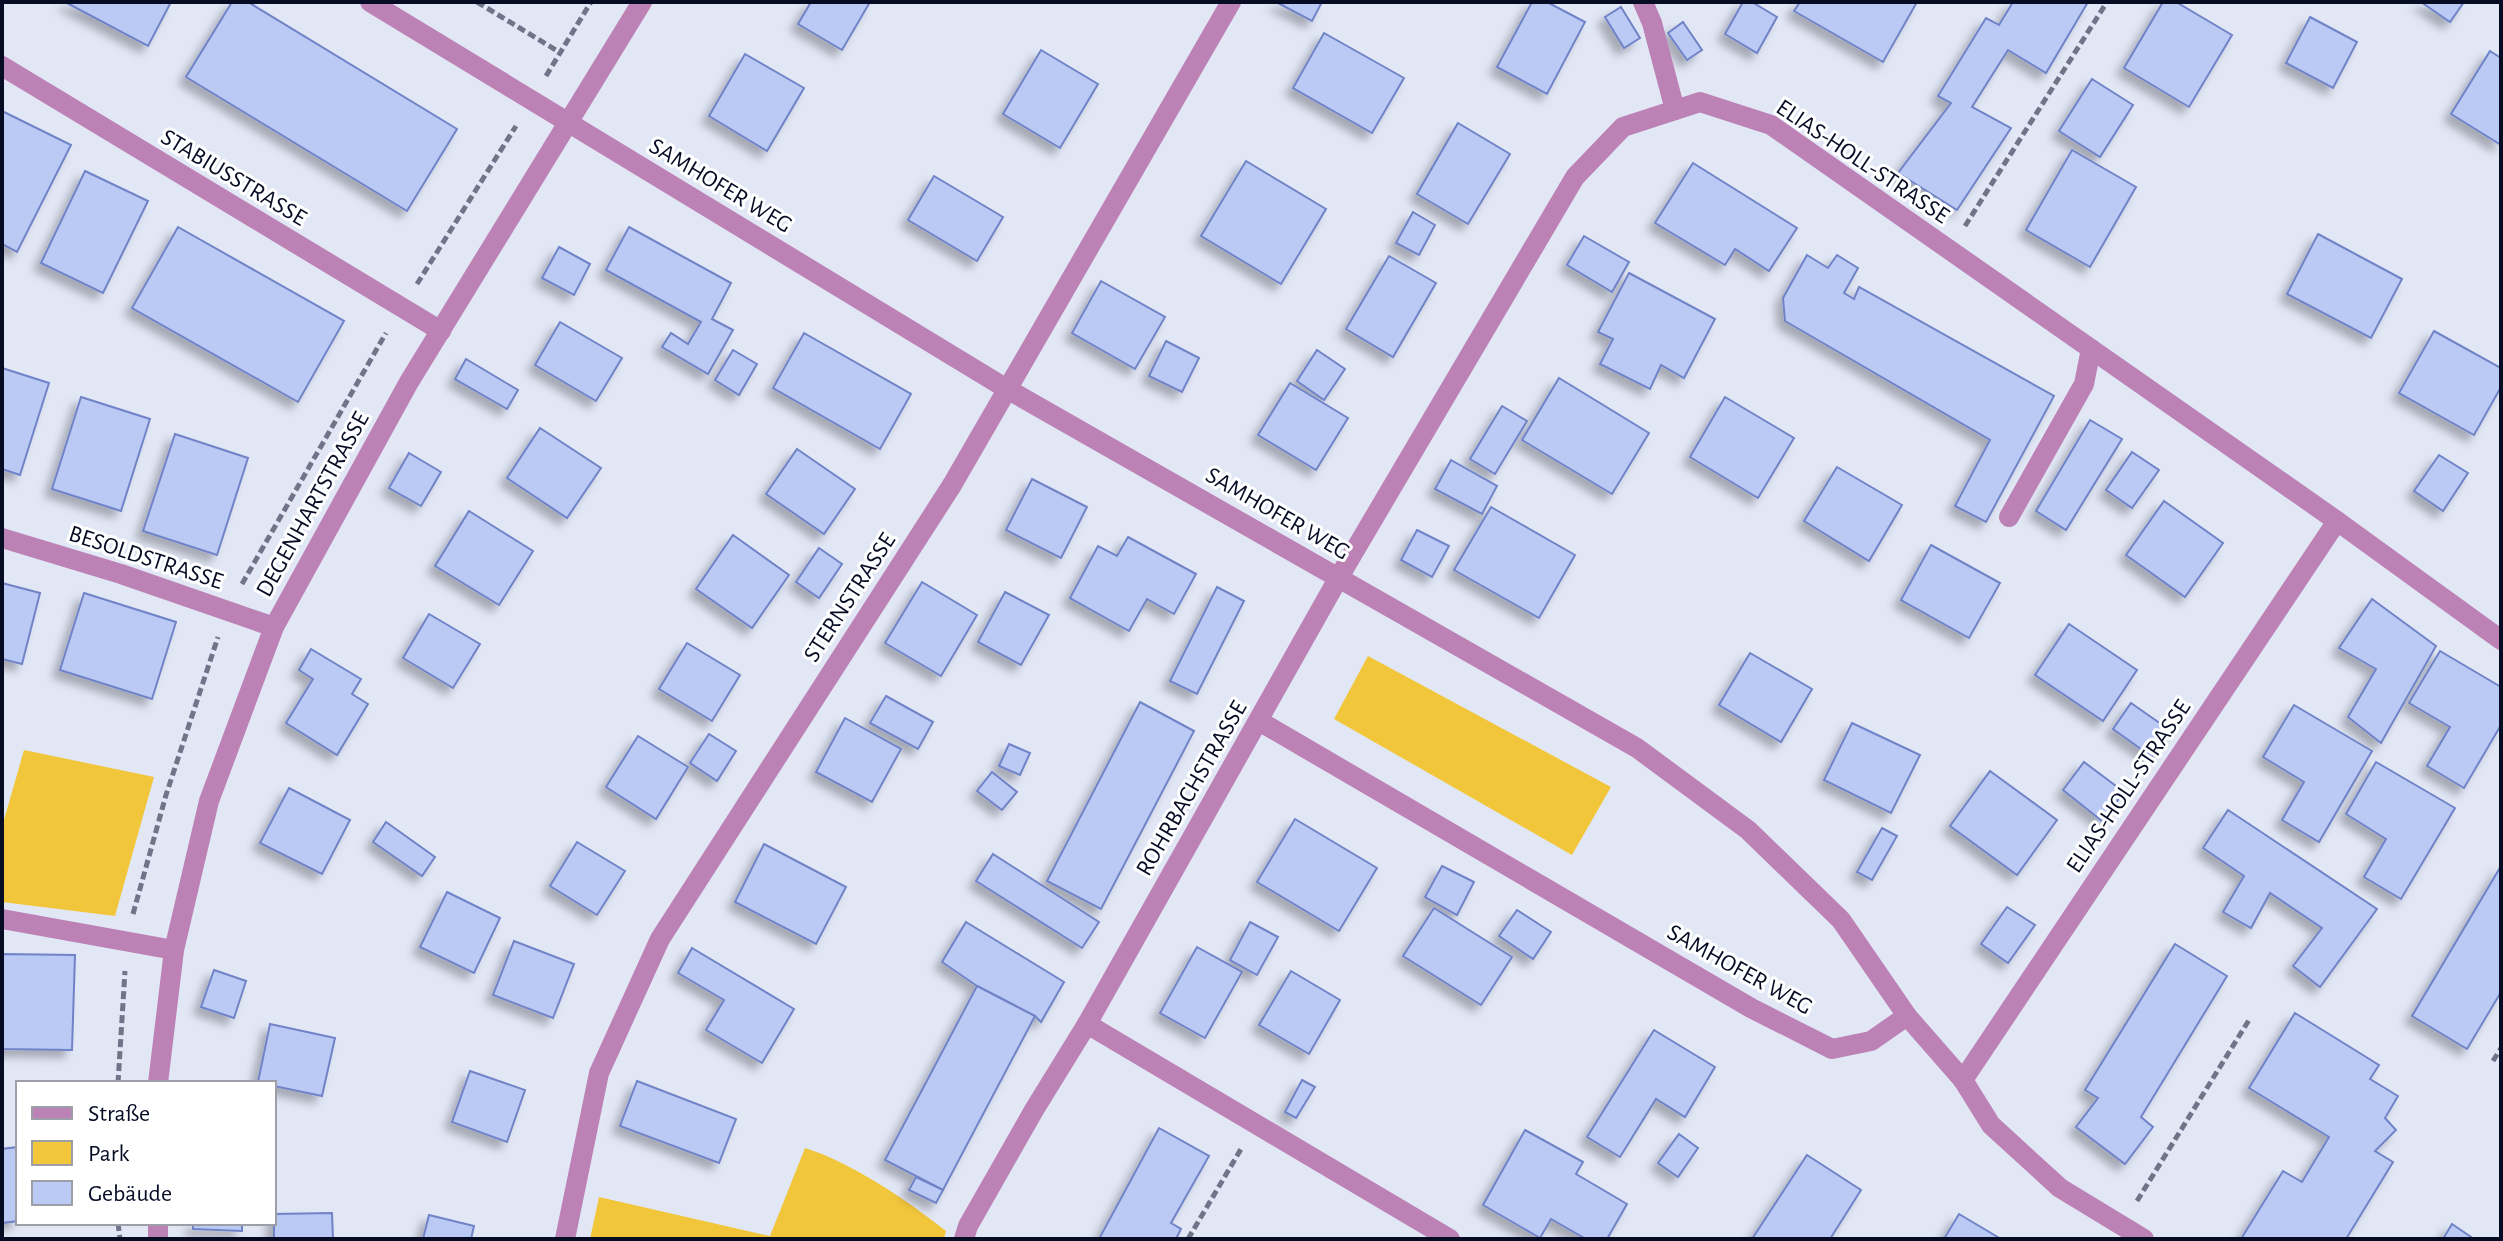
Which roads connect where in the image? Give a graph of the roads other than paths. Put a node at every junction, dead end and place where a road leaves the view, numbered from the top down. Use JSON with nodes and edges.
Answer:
{"nodes":[{"id":1,"x":370,"y":2,"type":"edge"},
{"id":2,"x":642,"y":2,"type":"edge"},
{"id":3,"x":1231,"y":2,"type":"edge"},
{"id":4,"x":1643,"y":2,"type":"edge"},
{"id":5,"x":2,"y":66,"type":"edge"},
{"id":6,"x":1675,"y":110,"type":"junction"},
{"id":7,"x":567,"y":122,"type":"junction"},
{"id":8,"x":441,"y":331,"type":"junction"},
{"id":9,"x":2091,"y":349,"type":"junction"},
{"id":10,"x":1007,"y":389,"type":"junction"},
{"id":11,"x":2009,"y":517,"type":"dead end"},
{"id":12,"x":2337,"y":521,"type":"junction"},
{"id":13,"x":2,"y":538,"type":"edge"},
{"id":14,"x":1339,"y":577,"type":"junction"},
{"id":15,"x":274,"y":627,"type":"junction"},
{"id":16,"x":2501,"y":640,"type":"edge"},
{"id":17,"x":1259,"y":721,"type":"junction"},
{"id":18,"x":2,"y":919,"type":"edge"},
{"id":19,"x":174,"y":950,"type":"junction"},
{"id":20,"x":1907,"y":1016,"type":"junction"},
{"id":21,"x":1087,"y":1024,"type":"junction"},
{"id":22,"x":1963,"y":1080,"type":"junction"},
{"id":23,"x":158,"y":1081,"type":"edge"},
{"id":24,"x":565,"y":1239,"type":"edge"},
{"id":25,"x":964,"y":1239,"type":"edge"},
{"id":26,"x":1450,"y":1239,"type":"edge"},
{"id":27,"x":2144,"y":1239,"type":"edge"}],
"edges":[{"from":1,"to":7,"type":"street","name":"SAMHOFER WEG"},
{"from":2,"to":7,"type":"street","name":"DEGENHARTSTRASSE"},
{"from":3,"to":10,"type":"street","name":"STERNSTRASSE"},
{"from":4,"to":6,"type":"street"},
{"from":5,"to":8,"type":"street","name":"STABIUSSTRASSE"},
{"from":6,"to":9,"type":"street","name":"ELIAS-HOLL-STRASSE"},
{"from":6,"to":14,"type":"street","name":"ELIAS-HOLL-STRASSE"},
{"from":7,"to":8,"type":"street","name":"DEGENHARTSTRASSE"},
{"from":7,"to":10,"type":"street","name":"SAMHOFER WEG"},
{"from":8,"to":15,"type":"street","name":"DEGENHARTSTRASSE"},
{"from":9,"to":11,"type":"street"},
{"from":9,"to":12,"type":"street","name":"ELIAS-HOLL-STRASSE"},
{"from":10,"to":14,"type":"street","name":"SAMHOFER WEG"},
{"from":10,"to":24,"type":"street","name":"STERNSTRASSE"},
{"from":12,"to":16,"type":"street","name":"ELIAS-HOLL-STRASSE"},
{"from":12,"to":22,"type":"street","name":"ELIAS-HOLL-STRASSE"},
{"from":13,"to":15,"type":"street","name":"BESOLDSTRASSE"},
{"from":14,"to":17,"type":"street","name":"ROHRBACHSTRASSE"},
{"from":14,"to":20,"type":"street","name":"SAMHOFER WEG"},
{"from":15,"to":19,"type":"street","name":"DEGENHARTSTRASSE"},
{"from":17,"to":20,"type":"street","name":"SAMHOFER WEG"},
{"from":17,"to":21,"type":"street","name":"ROHRBACHSTRASSE"},
{"from":18,"to":19,"type":"street"},
{"from":19,"to":23,"type":"street","name":"DEGENHARTSTRASSE"},
{"from":20,"to":22,"type":"street","name":"SAMHOFER WEG"},
{"from":21,"to":25,"type":"street","name":"ROHRBACHSTRASSE"},
{"from":21,"to":26,"type":"street"},
{"from":22,"to":27,"type":"street","name":"SAMHOFER WEG"}]}
